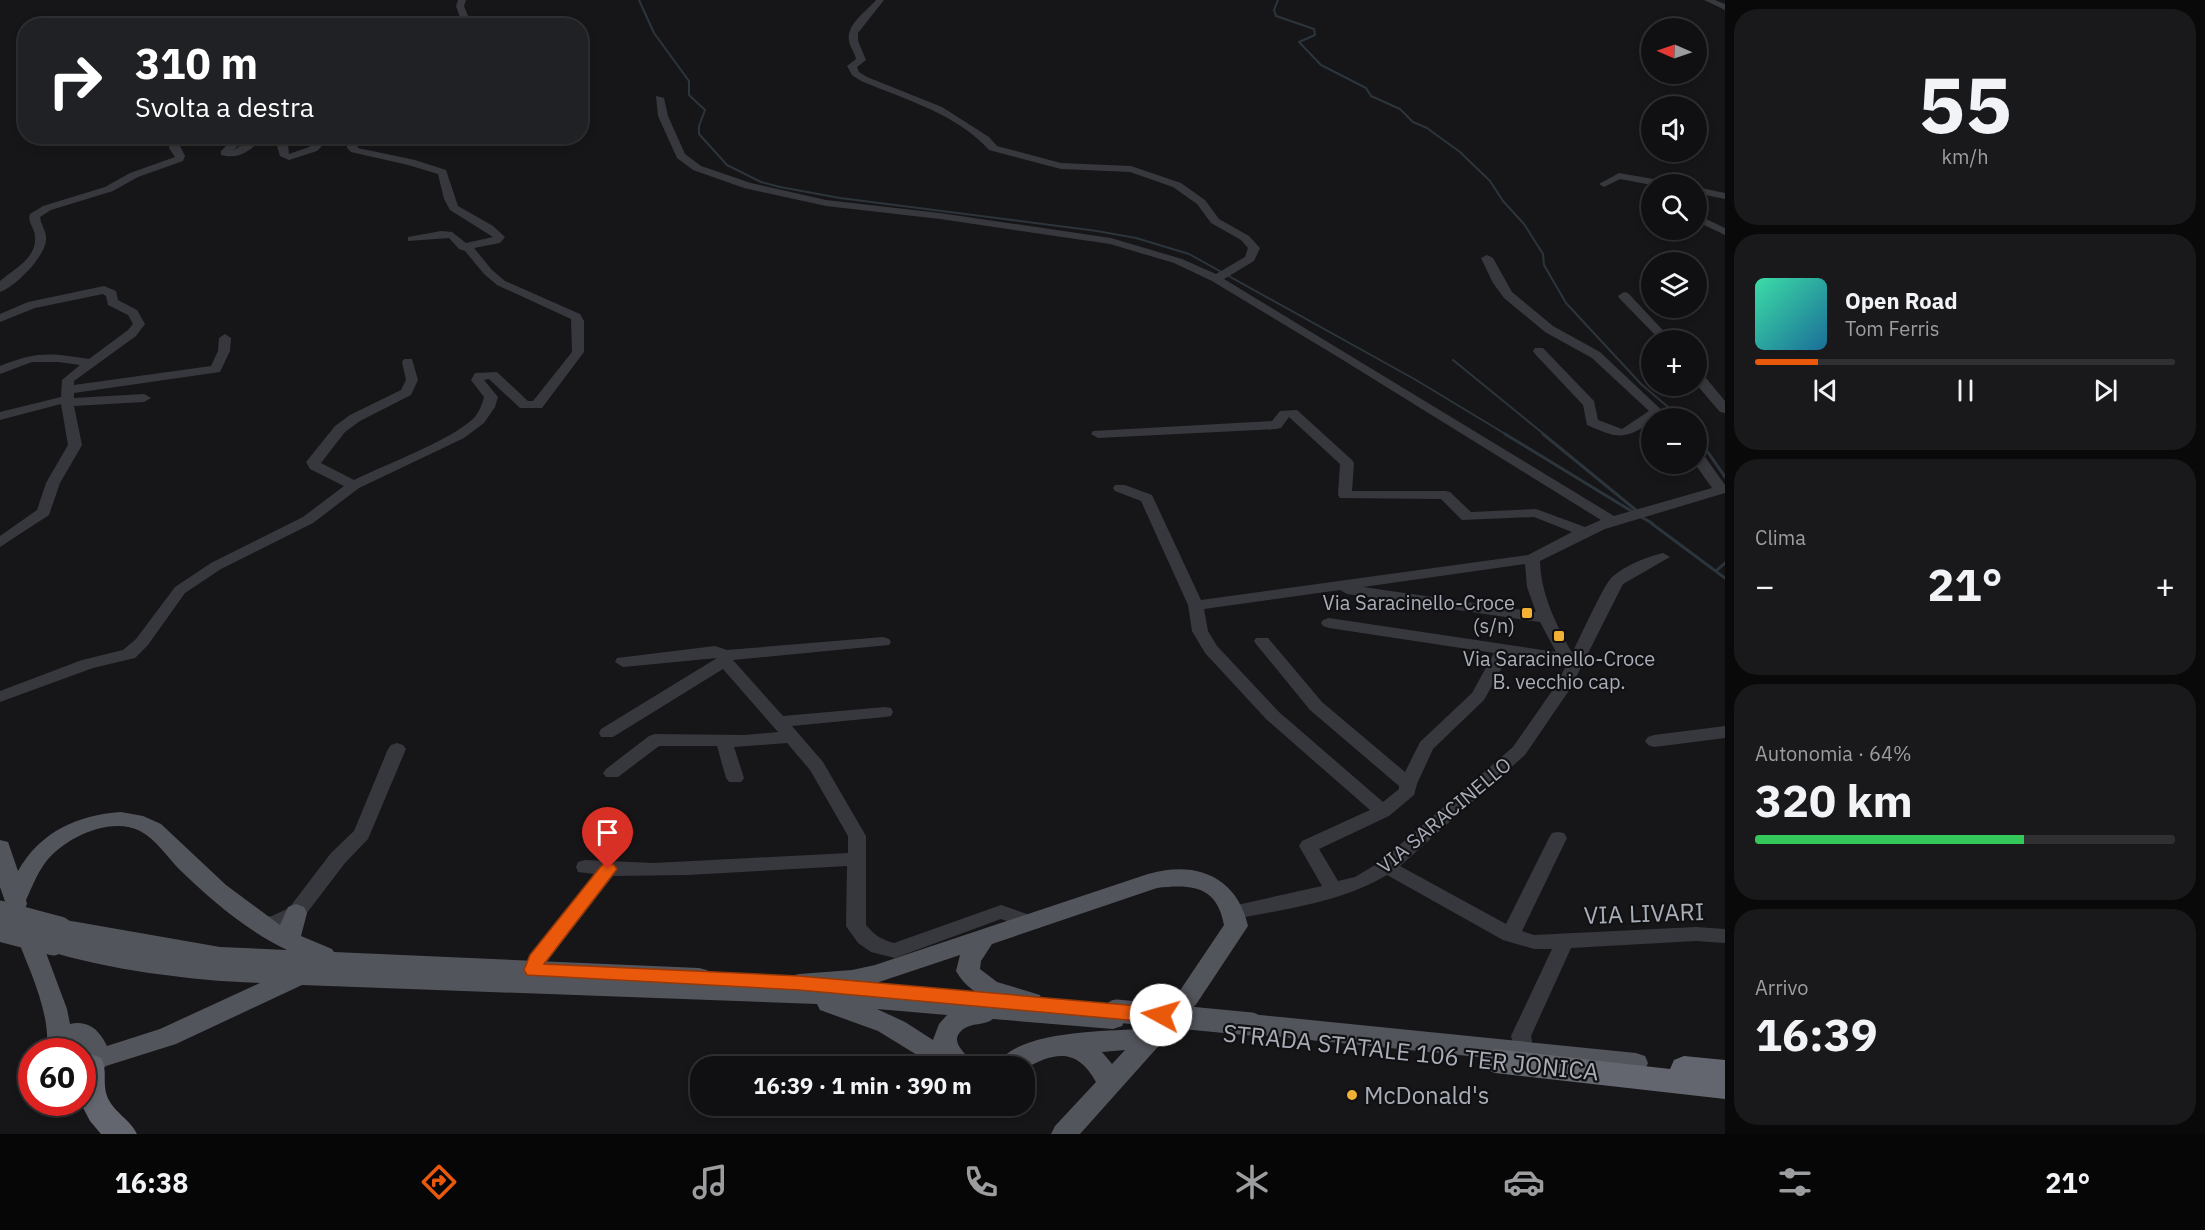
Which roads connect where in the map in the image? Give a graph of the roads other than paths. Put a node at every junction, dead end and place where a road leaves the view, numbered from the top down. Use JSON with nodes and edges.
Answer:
{"nodes":[{"id":1,"x":462,"y":0,"type":"edge"},
{"id":2,"x":880,"y":0,"type":"edge"},
{"id":3,"x":1708,"y":0,"type":"edge"},
{"id":4,"x":1725,"y":7,"type":"edge"},
{"id":5,"x":465,"y":18,"type":"edge"},
{"id":6,"x":659,"y":98,"type":"dead end"},
{"id":7,"x":174,"y":144,"type":"edge"},
{"id":8,"x":234,"y":144,"type":"edge"},
{"id":9,"x":250,"y":144,"type":"edge"},
{"id":10,"x":281,"y":144,"type":"edge"},
{"id":11,"x":319,"y":144,"type":"edge"},
{"id":12,"x":352,"y":144,"type":"edge"},
{"id":13,"x":1641,"y":180,"type":"edge"},
{"id":14,"x":1604,"y":183,"type":"dead end"},
{"id":15,"x":1707,"y":192,"type":"edge"},
{"id":16,"x":1725,"y":196,"type":"edge"},
{"id":17,"x":1707,"y":223,"type":"edge"},
{"id":18,"x":1725,"y":232,"type":"edge"},
{"id":19,"x":412,"y":239,"type":"dead end"},
{"id":20,"x":463,"y":247,"type":"junction"},
{"id":21,"x":1487,"y":258,"type":"dead end"},
{"id":22,"x":1216,"y":279,"type":"junction"},
{"id":23,"x":0,"y":288,"type":"edge"},
{"id":24,"x":1624,"y":296,"type":"dead end"},
{"id":25,"x":0,"y":318,"type":"edge"},
{"id":26,"x":1656,"y":330,"type":"edge"},
{"id":27,"x":225,"y":338,"type":"dead end"},
{"id":28,"x":1539,"y":351,"type":"dead end"},
{"id":29,"x":408,"y":362,"type":"dead end"},
{"id":30,"x":91,"y":363,"type":"junction"},
{"id":31,"x":0,"y":370,"type":"edge"},
{"id":32,"x":1707,"y":388,"type":"edge"},
{"id":33,"x":67,"y":397,"type":"junction"},
{"id":34,"x":144,"y":398,"type":"dead end"},
{"id":35,"x":1653,"y":408,"type":"edge"},
{"id":36,"x":1725,"y":410,"type":"edge"},
{"id":37,"x":0,"y":416,"type":"edge"},
{"id":38,"x":1641,"y":427,"type":"edge"},
{"id":39,"x":1098,"y":434,"type":"dead end"},
{"id":40,"x":1707,"y":469,"type":"edge"},
{"id":41,"x":354,"y":486,"type":"junction"},
{"id":42,"x":1120,"y":488,"type":"dead end"},
{"id":43,"x":1723,"y":490,"type":"edge"},
{"id":44,"x":1617,"y":521,"type":"junction"},
{"id":45,"x":1587,"y":532,"type":"junction"},
{"id":46,"x":0,"y":543,"type":"edge"},
{"id":47,"x":1663,"y":557,"type":"dead end"},
{"id":48,"x":1532,"y":559,"type":"junction"},
{"id":49,"x":1341,"y":585,"type":"junction"},
{"id":50,"x":1196,"y":605,"type":"junction"},
{"id":51,"x":1545,"y":618,"type":"junction"},
{"id":52,"x":1329,"y":623,"type":"dead end"},
{"id":53,"x":1262,"y":641,"type":"dead end"},
{"id":54,"x":883,"y":642,"type":"dead end"},
{"id":55,"x":1503,"y":651,"type":"junction"},
{"id":56,"x":725,"y":658,"type":"junction"},
{"id":57,"x":623,"y":662,"type":"dead end"},
{"id":58,"x":1570,"y":664,"type":"junction"},
{"id":59,"x":0,"y":697,"type":"edge"},
{"id":60,"x":885,"y":712,"type":"dead end"},
{"id":61,"x":779,"y":722,"type":"junction"},
{"id":62,"x":1725,"y":732,"type":"edge"},
{"id":63,"x":607,"y":733,"type":"dead end"},
{"id":64,"x":791,"y":737,"type":"junction"},
{"id":65,"x":724,"y":741,"type":"junction"},
{"id":66,"x":1654,"y":741,"type":"dead end"},
{"id":67,"x":397,"y":749,"type":"dead end"},
{"id":68,"x":612,"y":773,"type":"dead end"},
{"id":69,"x":735,"y":778,"type":"dead end"},
{"id":70,"x":1408,"y":784,"type":"junction"},
{"id":71,"x":1383,"y":812,"type":"junction"},
{"id":72,"x":1558,"y":838,"type":"dead end"},
{"id":73,"x":0,"y":848,"type":"edge"},
{"id":74,"x":858,"y":859,"type":"junction"},
{"id":75,"x":585,"y":867,"type":"dead end"},
{"id":76,"x":1387,"y":867,"type":"junction"},
{"id":77,"x":608,"y":869,"type":"junction"},
{"id":78,"x":1334,"y":890,"type":"junction"},
{"id":79,"x":7,"y":906,"type":"edge"},
{"id":80,"x":1235,"y":912,"type":"junction"},
{"id":81,"x":296,"y":913,"type":"junction"},
{"id":82,"x":263,"y":923,"type":"junction"},
{"id":83,"x":1032,"y":923,"type":"junction"},
{"id":84,"x":0,"y":930,"type":"edge"},
{"id":85,"x":1510,"y":934,"type":"junction"},
{"id":86,"x":57,"y":936,"type":"junction"},
{"id":87,"x":1725,"y":936,"type":"edge"},
{"id":88,"x":983,"y":939,"type":"junction"},
{"id":89,"x":289,"y":940,"type":"junction"},
{"id":90,"x":1565,"y":941,"type":"junction"},
{"id":91,"x":355,"y":964,"type":"junction"},
{"id":92,"x":533,"y":970,"type":"junction"},
{"id":93,"x":298,"y":976,"type":"junction"},
{"id":94,"x":793,"y":988,"type":"junction"},
{"id":95,"x":1039,"y":1007,"type":"junction"},
{"id":96,"x":1249,"y":1029,"type":"junction"},
{"id":97,"x":66,"y":1038,"type":"edge"},
{"id":98,"x":1151,"y":1038,"type":"junction"},
{"id":99,"x":1081,"y":1045,"type":"junction"},
{"id":100,"x":1524,"y":1052,"type":"junction"},
{"id":101,"x":936,"y":1056,"type":"edge"},
{"id":102,"x":950,"y":1056,"type":"edge"},
{"id":103,"x":1026,"y":1056,"type":"edge"},
{"id":104,"x":1495,"y":1061,"type":"joint"},
{"id":105,"x":96,"y":1062,"type":"edge"},
{"id":106,"x":1126,"y":1065,"type":"junction"},
{"id":107,"x":1638,"y":1070,"type":"junction"},
{"id":108,"x":1725,"y":1072,"type":"edge"},
{"id":109,"x":1110,"y":1085,"type":"junction"},
{"id":110,"x":1725,"y":1087,"type":"edge"},
{"id":111,"x":96,"y":1105,"type":"edge"},
{"id":112,"x":88,"y":1116,"type":"edge"},
{"id":113,"x":1071,"y":1131,"type":"edge"},
{"id":114,"x":99,"y":1134,"type":"edge"},
{"id":115,"x":122,"y":1134,"type":"edge"}],
"edges":[{"from":1,"to":5,"type":"street"},
{"from":2,"to":22,"type":"street"},
{"from":3,"to":4,"type":"street"},
{"from":6,"to":22,"type":"street"},
{"from":7,"to":23,"type":"street"},
{"from":8,"to":9,"type":"street"},
{"from":10,"to":11,"type":"street"},
{"from":12,"to":20,"type":"street"},
{"from":13,"to":14,"type":"street"},
{"from":15,"to":16,"type":"street"},
{"from":17,"to":18,"type":"street"},
{"from":19,"to":20,"type":"street"},
{"from":20,"to":41,"type":"street"},
{"from":21,"to":35,"type":"street"},
{"from":22,"to":44,"type":"street"},
{"from":24,"to":26,"type":"street"},
{"from":25,"to":30,"type":"street"},
{"from":27,"to":33,"type":"street"},
{"from":28,"to":38,"type":"street"},
{"from":29,"to":41,"type":"street"},
{"from":30,"to":31,"type":"street"},
{"from":30,"to":33,"type":"street"},
{"from":32,"to":36,"type":"street"},
{"from":33,"to":34,"type":"street"},
{"from":33,"to":37,"type":"street"},
{"from":33,"to":46,"type":"street"},
{"from":39,"to":45,"type":"street"},
{"from":40,"to":43,"type":"street"},
{"from":41,"to":59,"type":"street"},
{"from":42,"to":50,"type":"street"},
{"from":43,"to":44,"type":"street"},
{"from":44,"to":45,"type":"street"},
{"from":45,"to":48,"type":"street"},
{"from":47,"to":58,"type":"street","name":"VIA SARACINELLO"},
{"from":48,"to":49,"type":"street"},
{"from":48,"to":51,"type":"street"},
{"from":49,"to":50,"type":"street"},
{"from":49,"to":51,"type":"street"},
{"from":50,"to":71,"type":"street"},
{"from":51,"to":58,"type":"street"},
{"from":52,"to":55,"type":"street"},
{"from":53,"to":70,"type":"street"},
{"from":54,"to":56,"type":"street"},
{"from":55,"to":58,"type":"street"},
{"from":55,"to":70,"type":"street"},
{"from":56,"to":57,"type":"street"},
{"from":56,"to":61,"type":"street"},
{"from":56,"to":63,"type":"street"},
{"from":58,"to":76,"type":"street","name":"VIA SARACINELLO"},
{"from":60,"to":61,"type":"street"},
{"from":61,"to":64,"type":"street"},
{"from":62,"to":66,"type":"street"},
{"from":64,"to":65,"type":"street"},
{"from":64,"to":74,"type":"street"},
{"from":65,"to":68,"type":"street"},
{"from":65,"to":69,"type":"street"},
{"from":67,"to":81,"type":"street"},
{"from":70,"to":71,"type":"street"},
{"from":71,"to":78,"type":"street"},
{"from":72,"to":85,"type":"street"},
{"from":73,"to":79,"type":"main road"},
{"from":74,"to":77,"type":"street"},
{"from":74,"to":83,"type":"street"},
{"from":75,"to":77,"type":"street"},
{"from":76,"to":78,"type":"street","name":"VIA SARACINELLO"},
{"from":76,"to":85,"type":"street","name":"VIA LIVARI"},
{"from":77,"to":92,"type":"street"},
{"from":78,"to":80,"type":"street","name":"VIA SARACINELLO"},
{"from":79,"to":82,"type":"main road"},
{"from":79,"to":86,"type":"main road","name":"STRADA STATALE 106 TER JONICA","bridge":true},
{"from":79,"to":97,"type":"main road"},
{"from":80,"to":83,"type":"main road"},
{"from":80,"to":98,"type":"main road"},
{"from":81,"to":82,"type":"street"},
{"from":81,"to":89,"type":"main road"},
{"from":82,"to":89,"type":"main road"},
{"from":83,"to":88,"type":"main road"},
{"from":84,"to":86,"type":"main road","name":"STRADA STATALE 106 TER JONICA","bridge":true},
{"from":85,"to":90,"type":"street","name":"VIA LIVARI"},
{"from":86,"to":91,"type":"main road","name":"STRADA STATALE 106 TER JONICA"},
{"from":86,"to":93,"type":"main road","name":"STRADA STATALE 106 TER JONICA"},
{"from":87,"to":90,"type":"street","name":"VIA LIVARI"},
{"from":88,"to":94,"type":"main road"},
{"from":88,"to":95,"type":"main road"},
{"from":89,"to":91,"type":"main road"},
{"from":90,"to":100,"type":"street","name":"VIA LIVARI"},
{"from":91,"to":92,"type":"main road","name":"STRADA STATALE 106 TER JONICA"},
{"from":92,"to":94,"type":"main road","name":"STRADA STATALE 106 TER JONICA"},
{"from":93,"to":94,"type":"main road","name":"STRADA STATALE 106 TER JONICA"},
{"from":93,"to":105,"type":"main road"},
{"from":94,"to":95,"type":"main road","name":"STRADA STATALE 106 TER JONICA"},
{"from":94,"to":101,"type":"main road"},
{"from":95,"to":96,"type":"main road","name":"STRADA STATALE 106 TER JONICA"},
{"from":95,"to":102,"type":"main road"},
{"from":96,"to":100,"type":"main road","name":"STRADA STATALE 106 TER JONICA"},
{"from":96,"to":104,"type":"main road","name":"STRADA STATALE 106 TER JONICA"},
{"from":98,"to":99,"type":"main road"},
{"from":98,"to":106,"type":"main road"},
{"from":99,"to":103,"type":"main road"},
{"from":99,"to":106,"type":"main road"},
{"from":99,"to":109,"type":"main road"},
{"from":100,"to":107,"type":"main road","name":"STRADA STATALE 106 TER JONICA"},
{"from":104,"to":107,"type":"highway","name":"STRADA STATALE 106 TER JONICA"},
{"from":106,"to":109,"type":"main road"},
{"from":107,"to":108,"type":"highway"},
{"from":107,"to":110,"type":"highway"},
{"from":109,"to":113,"type":"main road"},
{"from":111,"to":115,"type":"highway"},
{"from":112,"to":114,"type":"highway"}]}
